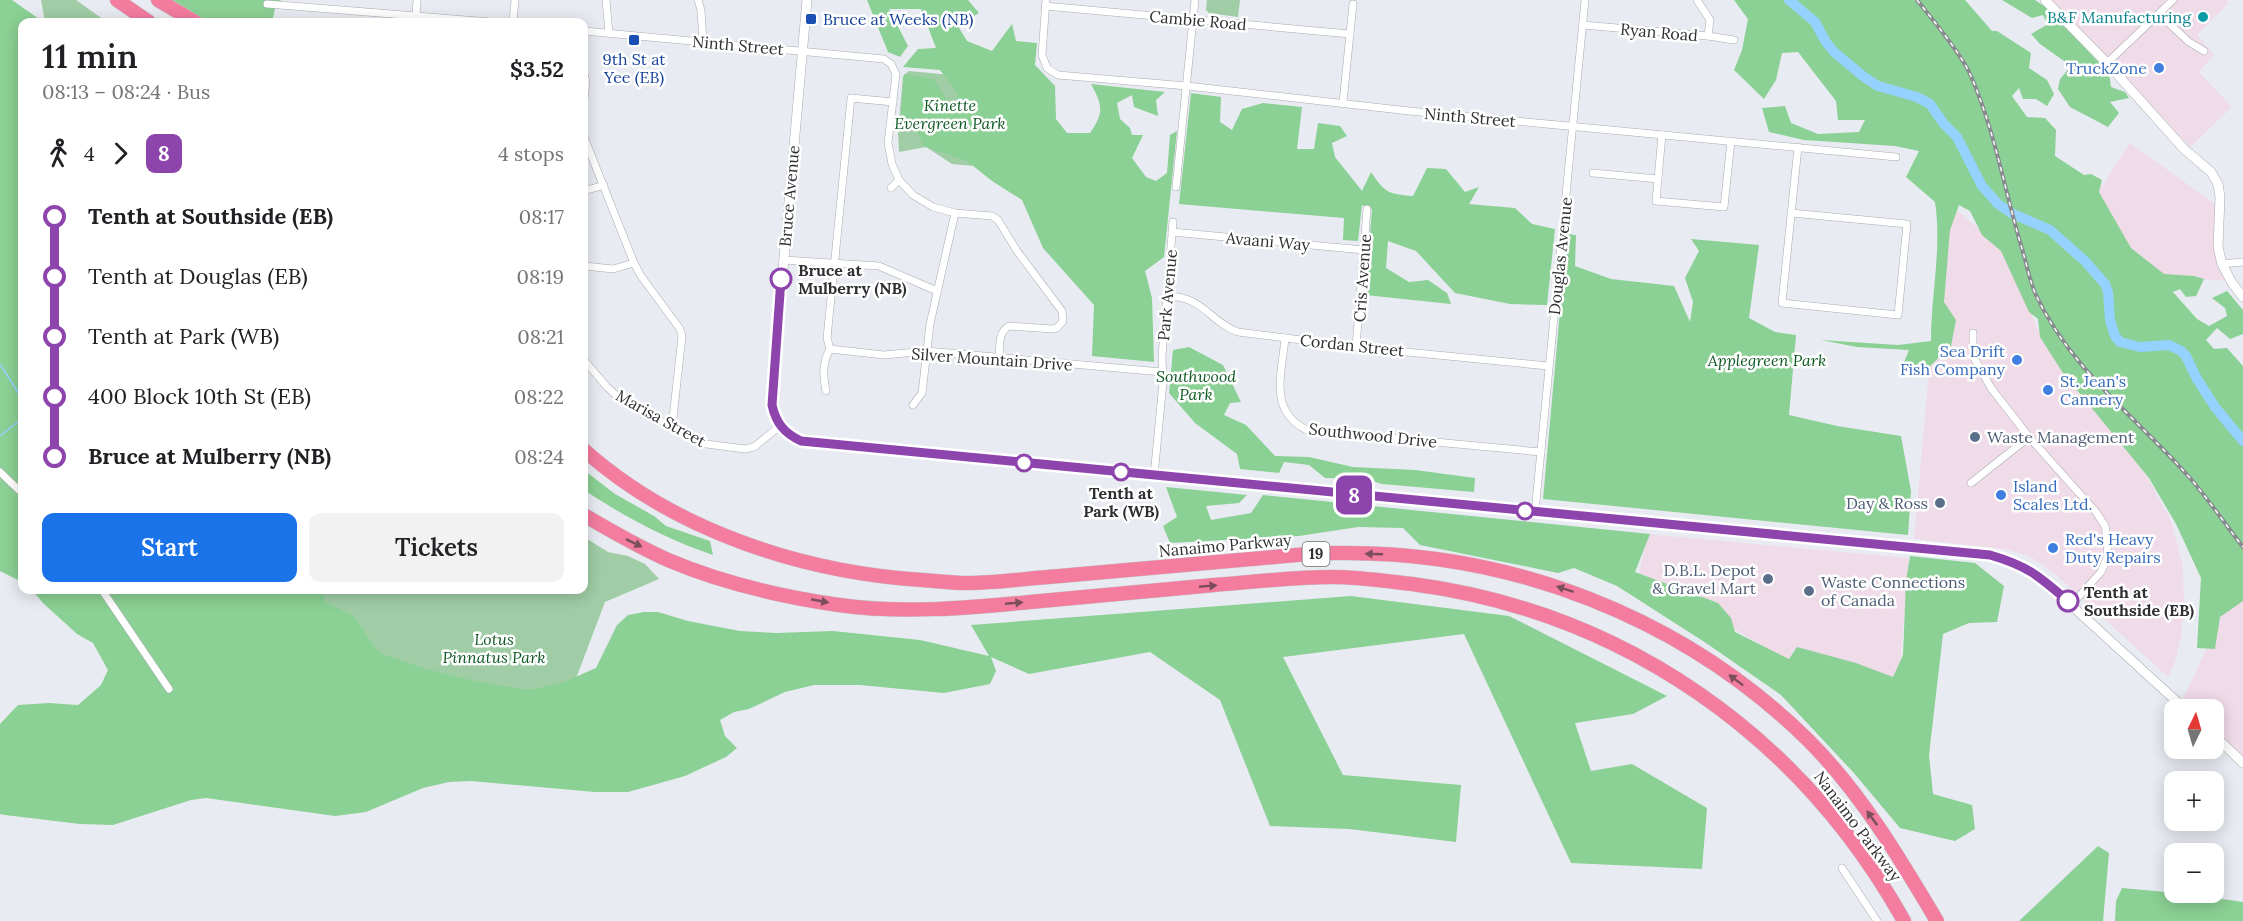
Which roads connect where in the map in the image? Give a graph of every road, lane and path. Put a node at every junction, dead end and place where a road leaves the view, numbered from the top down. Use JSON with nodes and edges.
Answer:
{"nodes":[{"id":1,"x":117,"y":0,"type":"edge"},
{"id":2,"x":158,"y":0,"type":"edge"},
{"id":3,"x":417,"y":0,"type":"edge"},
{"id":4,"x":515,"y":0,"type":"edge"},
{"id":5,"x":606,"y":0,"type":"edge"},
{"id":6,"x":698,"y":0,"type":"edge"},
{"id":7,"x":807,"y":0,"type":"edge"},
{"id":8,"x":1195,"y":0,"type":"edge"},
{"id":9,"x":1585,"y":0,"type":"edge"},
{"id":10,"x":1697,"y":0,"type":"edge"},
{"id":11,"x":2045,"y":0,"type":"edge"},
{"id":12,"x":2173,"y":0,"type":"edge"},
{"id":13,"x":1046,"y":3,"type":"edge"},
{"id":14,"x":267,"y":4,"type":"dead end"},
{"id":15,"x":1353,"y":4,"type":"dead end"},
{"id":16,"x":2159,"y":14,"type":"junction"},
{"id":17,"x":416,"y":16,"type":"junction"},
{"id":18,"x":143,"y":18,"type":"edge"},
{"id":19,"x":188,"y":18,"type":"edge"},
{"id":20,"x":441,"y":18,"type":"edge"},
{"id":21,"x":513,"y":18,"type":"edge"},
{"id":22,"x":1193,"y":20,"type":"junction"},
{"id":23,"x":1583,"y":25,"type":"junction"},
{"id":24,"x":588,"y":31,"type":"edge"},
{"id":25,"x":609,"y":33,"type":"junction"},
{"id":26,"x":1350,"y":34,"type":"junction"},
{"id":27,"x":1708,"y":36,"type":"junction"},
{"id":28,"x":1734,"y":40,"type":"dead end"},
{"id":29,"x":703,"y":42,"type":"junction"},
{"id":30,"x":803,"y":51,"type":"junction"},
{"id":31,"x":2204,"y":51,"type":"dead end"},
{"id":32,"x":2107,"y":63,"type":"junction"},
{"id":33,"x":1186,"y":86,"type":"junction"},
{"id":34,"x":893,"y":102,"type":"junction"},
{"id":35,"x":1343,"y":102,"type":"junction"},
{"id":36,"x":1573,"y":127,"type":"junction"},
{"id":37,"x":1662,"y":135,"type":"junction"},
{"id":38,"x":1731,"y":141,"type":"junction"},
{"id":39,"x":588,"y":147,"type":"edge"},
{"id":40,"x":1798,"y":147,"type":"junction"},
{"id":41,"x":1896,"y":157,"type":"dead end"},
{"id":42,"x":1593,"y":173,"type":"dead end"},
{"id":43,"x":1658,"y":179,"type":"junction"},
{"id":44,"x":899,"y":180,"type":"junction"},
{"id":45,"x":604,"y":185,"type":"junction"},
{"id":46,"x":1176,"y":187,"type":"dead end"},
{"id":47,"x":891,"y":188,"type":"dead end"},
{"id":48,"x":588,"y":190,"type":"edge"},
{"id":49,"x":1367,"y":209,"type":"dead end"},
{"id":50,"x":956,"y":213,"type":"junction"},
{"id":51,"x":1791,"y":213,"type":"junction"},
{"id":52,"x":1173,"y":222,"type":"dead end"},
{"id":53,"x":1172,"y":232,"type":"junction"},
{"id":54,"x":1364,"y":250,"type":"junction"},
{"id":55,"x":783,"y":260,"type":"junction"},
{"id":56,"x":2243,"y":262,"type":"edge"},
{"id":57,"x":634,"y":263,"type":"junction"},
{"id":58,"x":836,"y":263,"type":"junction"},
{"id":59,"x":2222,"y":264,"type":"junction"},
{"id":60,"x":588,"y":266,"type":"edge"},
{"id":61,"x":937,"y":291,"type":"junction"},
{"id":62,"x":1167,"y":296,"type":"junction"},
{"id":63,"x":2243,"y":297,"type":"edge"},
{"id":64,"x":1973,"y":333,"type":"dead end"},
{"id":65,"x":1285,"y":338,"type":"junction"},
{"id":66,"x":1356,"y":347,"type":"junction"},
{"id":67,"x":830,"y":348,"type":"junction"},
{"id":68,"x":927,"y":351,"type":"junction"},
{"id":69,"x":999,"y":358,"type":"junction"},
{"id":70,"x":588,"y":365,"type":"edge"},
{"id":71,"x":1548,"y":366,"type":"junction"},
{"id":72,"x":1162,"y":372,"type":"junction"},
{"id":73,"x":826,"y":391,"type":"dead end"},
{"id":74,"x":914,"y":405,"type":"dead end"},
{"id":75,"x":669,"y":426,"type":"junction"},
{"id":76,"x":780,"y":426,"type":"junction"},
{"id":77,"x":2029,"y":437,"type":"junction"},
{"id":78,"x":1541,"y":452,"type":"junction"},
{"id":79,"x":588,"y":453,"type":"edge"},
{"id":80,"x":0,"y":472,"type":"edge"},
{"id":81,"x":1154,"y":476,"type":"junction"},
{"id":82,"x":1971,"y":483,"type":"dead end"},
{"id":83,"x":18,"y":489,"type":"edge"},
{"id":84,"x":1535,"y":512,"type":"junction"},
{"id":85,"x":588,"y":517,"type":"edge"},
{"id":86,"x":105,"y":594,"type":"edge"},
{"id":87,"x":2073,"y":604,"type":"junction"},
{"id":88,"x":169,"y":689,"type":"dead end"},
{"id":89,"x":2174,"y":699,"type":"edge"},
{"id":90,"x":2224,"y":745,"type":"edge"},
{"id":91,"x":2243,"y":763,"type":"edge"},
{"id":92,"x":1842,"y":868,"type":"dead end"},
{"id":93,"x":1877,"y":921,"type":"edge"},
{"id":94,"x":1904,"y":921,"type":"edge"},
{"id":95,"x":1937,"y":921,"type":"edge"}],
"edges":[{"from":1,"to":18,"type":"highway"},
{"from":2,"to":19,"type":"highway"},
{"from":3,"to":17,"type":"street"},
{"from":4,"to":21,"type":"street"},
{"from":5,"to":25,"type":"street"},
{"from":6,"to":29,"type":"street"},
{"from":7,"to":30,"type":"street","name":"Bruce Avenue"},
{"from":8,"to":22,"type":"street"},
{"from":9,"to":23,"type":"street","name":"Douglas Avenue"},
{"from":10,"to":27,"type":"street"},
{"from":11,"to":32,"type":"street"},
{"from":12,"to":16,"type":"street"},
{"from":13,"to":22,"type":"street","name":"Cambie Road"},
{"from":13,"to":33,"type":"street","name":"Ninth Street"},
{"from":14,"to":17,"type":"street"},
{"from":15,"to":26,"type":"street"},
{"from":16,"to":31,"type":"street"},
{"from":16,"to":32,"type":"street"},
{"from":17,"to":20,"type":"street"},
{"from":22,"to":26,"type":"street","name":"Cambie Road"},
{"from":22,"to":33,"type":"street"},
{"from":23,"to":27,"type":"street","name":"Ryan Road"},
{"from":23,"to":36,"type":"street","name":"Douglas Avenue"},
{"from":24,"to":25,"type":"street","name":"Ninth Street"},
{"from":25,"to":29,"type":"street","name":"Ninth Street"},
{"from":26,"to":35,"type":"street"},
{"from":27,"to":28,"type":"street","name":"Ryan Road"},
{"from":29,"to":30,"type":"street","name":"Ninth Street"},
{"from":30,"to":34,"type":"street","name":"Ninth Street"},
{"from":30,"to":55,"type":"street","name":"Bruce Avenue"},
{"from":32,"to":59,"type":"street"},
{"from":33,"to":35,"type":"street","name":"Ninth Street"},
{"from":33,"to":46,"type":"street"},
{"from":34,"to":44,"type":"street"},
{"from":34,"to":58,"type":"street"},
{"from":35,"to":36,"type":"street","name":"Ninth Street"},
{"from":36,"to":37,"type":"street","name":"Ninth Street"},
{"from":36,"to":71,"type":"street","name":"Douglas Avenue"},
{"from":37,"to":38,"type":"street","name":"Ninth Street"},
{"from":37,"to":43,"type":"street"},
{"from":38,"to":40,"type":"street","name":"Ninth Street"},
{"from":38,"to":43,"type":"street"},
{"from":39,"to":45,"type":"street"},
{"from":40,"to":41,"type":"street","name":"Ninth Street"},
{"from":40,"to":51,"type":"street"},
{"from":42,"to":43,"type":"street"},
{"from":44,"to":47,"type":"street"},
{"from":44,"to":50,"type":"street"},
{"from":45,"to":48,"type":"street"},
{"from":45,"to":57,"type":"street"},
{"from":49,"to":54,"type":"street","name":"Cris Avenue"},
{"from":50,"to":61,"type":"street"},
{"from":50,"to":69,"type":"street"},
{"from":51,"to":51,"type":"street"},
{"from":52,"to":53,"type":"street","name":"Park Avenue"},
{"from":53,"to":54,"type":"street","name":"Avaani Way"},
{"from":53,"to":62,"type":"street","name":"Park Avenue"},
{"from":54,"to":66,"type":"street","name":"Cris Avenue"},
{"from":55,"to":58,"type":"street"},
{"from":55,"to":76,"type":"street","name":"Bruce Avenue"},
{"from":56,"to":59,"type":"street"},
{"from":57,"to":60,"type":"street"},
{"from":57,"to":75,"type":"street"},
{"from":58,"to":61,"type":"street"},
{"from":58,"to":67,"type":"street"},
{"from":59,"to":63,"type":"street"},
{"from":61,"to":68,"type":"street"},
{"from":62,"to":65,"type":"street","name":"Cordan Street"},
{"from":62,"to":72,"type":"street","name":"Park Avenue"},
{"from":64,"to":77,"type":"street"},
{"from":65,"to":66,"type":"street","name":"Cordan Street"},
{"from":65,"to":78,"type":"street","name":"Southwood Drive"},
{"from":66,"to":71,"type":"street","name":"Cordan Street"},
{"from":67,"to":68,"type":"street","name":"Silver Mountain Drive"},
{"from":67,"to":73,"type":"street"},
{"from":68,"to":69,"type":"street","name":"Silver Mountain Drive"},
{"from":68,"to":74,"type":"street"},
{"from":69,"to":72,"type":"street","name":"Silver Mountain Drive"},
{"from":70,"to":75,"type":"street","name":"Marisa Street"},
{"from":71,"to":78,"type":"street","name":"Douglas Avenue"},
{"from":72,"to":81,"type":"street","name":"Park Avenue"},
{"from":75,"to":76,"type":"street","name":"Marisa Street"},
{"from":76,"to":81,"type":"street"},
{"from":77,"to":82,"type":"street"},
{"from":77,"to":87,"type":"street"},
{"from":78,"to":84,"type":"street","name":"Douglas Avenue"},
{"from":95,"to":79,"type":"highway","name":"Nanaimo Parkway","number":"19","one_way":true},
{"from":80,"to":83,"type":"street"},
{"from":81,"to":84,"type":"street"},
{"from":84,"to":87,"type":"street"},
{"from":85,"to":94,"type":"highway","name":"Nanaimo Parkway","number":"19","one_way":true},
{"from":86,"to":88,"type":"street"},
{"from":87,"to":89,"type":"street"},
{"from":90,"to":91,"type":"street"},
{"from":92,"to":93,"type":"street"}]}
